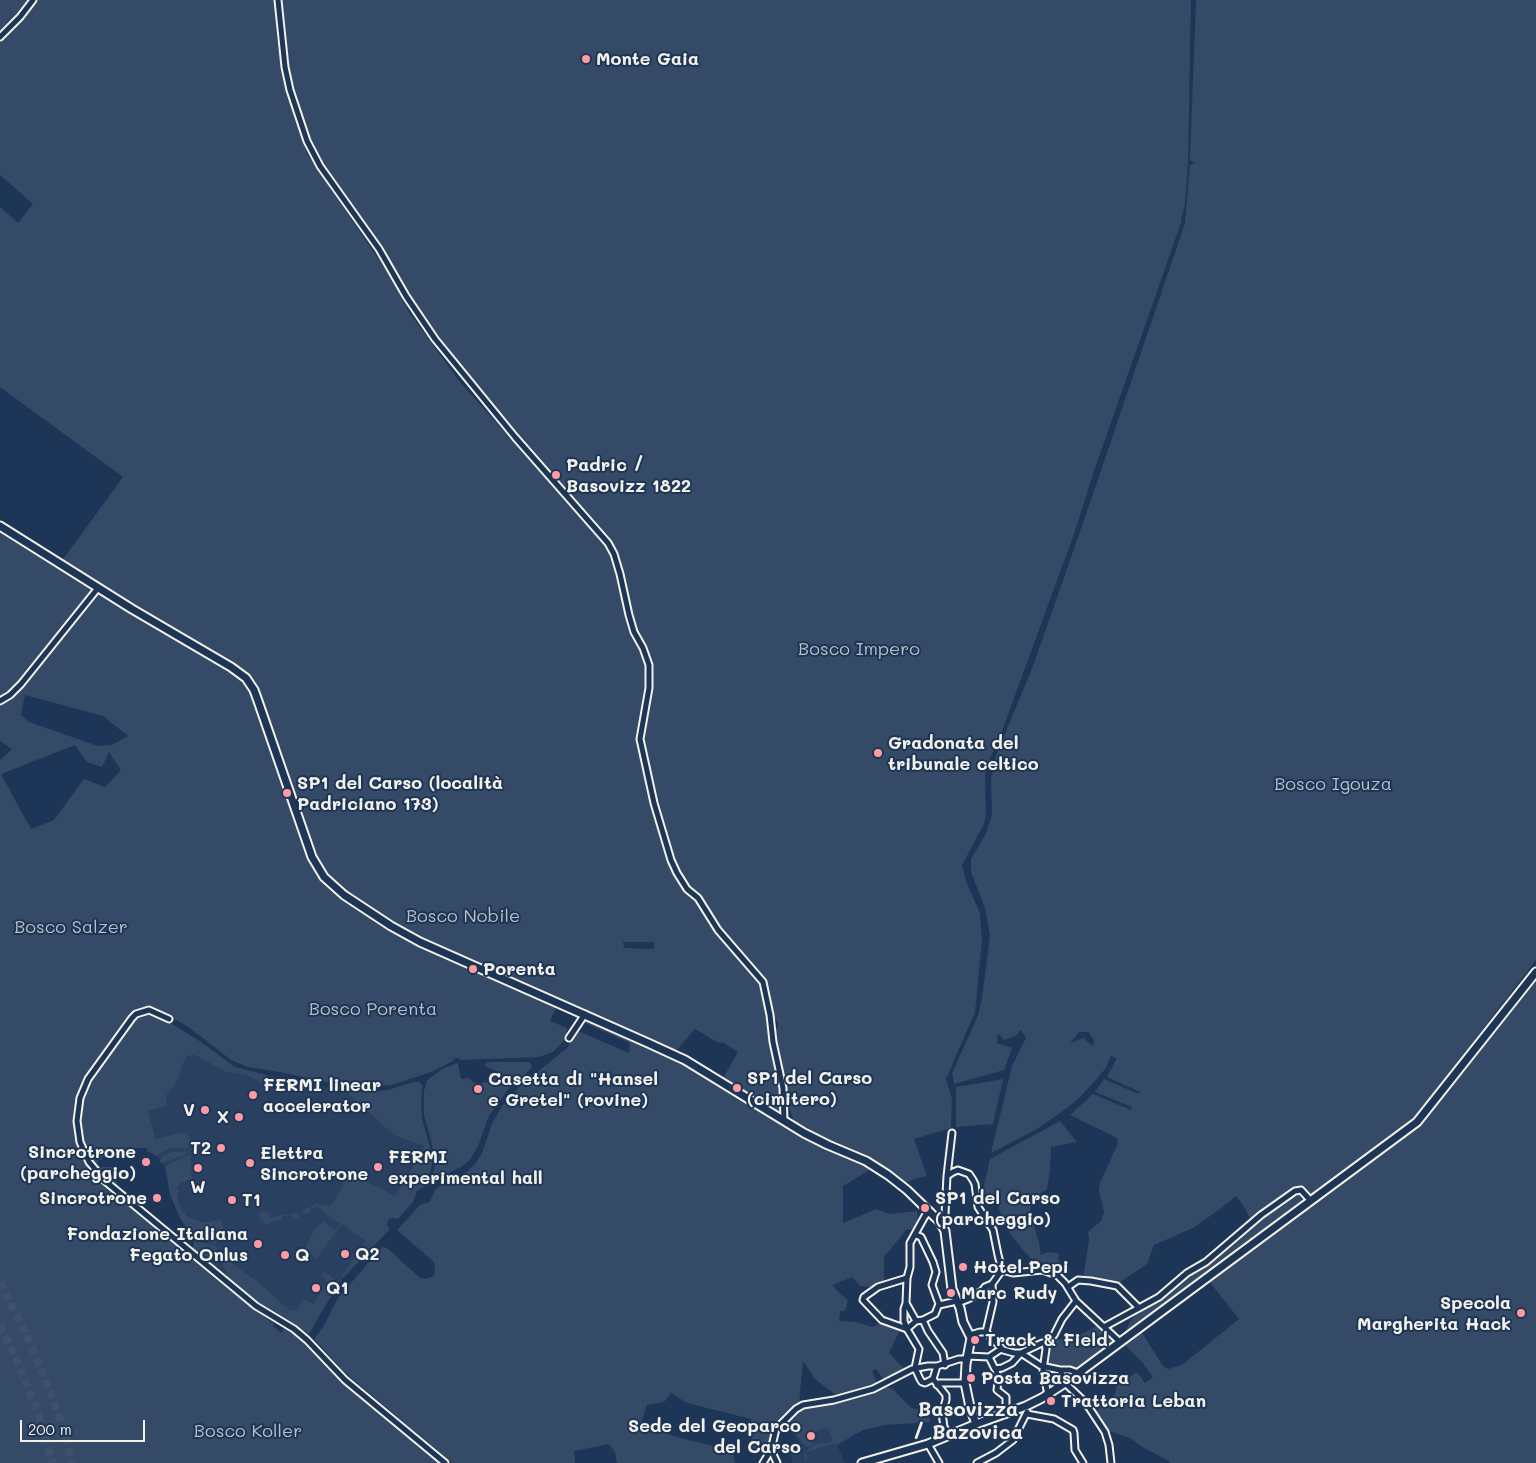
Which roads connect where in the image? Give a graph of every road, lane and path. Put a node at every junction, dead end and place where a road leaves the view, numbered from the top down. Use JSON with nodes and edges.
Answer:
{"nodes":[{"id":1,"x":33,"y":0,"type":"edge"},
{"id":2,"x":278,"y":0,"type":"edge"},
{"id":3,"x":0,"y":37,"type":"edge"},
{"id":4,"x":0,"y":526,"type":"edge"},
{"id":5,"x":98,"y":588,"type":"junction"},
{"id":6,"x":0,"y":701,"type":"edge"},
{"id":7,"x":1536,"y":972,"type":"edge"},
{"id":8,"x":585,"y":1014,"type":"junction"},
{"id":9,"x":169,"y":1019,"type":"dead end"},
{"id":10,"x":569,"y":1038,"type":"dead end"},
{"id":11,"x":784,"y":1121,"type":"junction"},
{"id":12,"x":952,"y":1133,"type":"dead end"},
{"id":13,"x":947,"y":1176,"type":"junction"},
{"id":14,"x":1311,"y":1201,"type":"junction"},
{"id":15,"x":930,"y":1211,"type":"junction"},
{"id":16,"x":940,"y":1222,"type":"junction"},
{"id":17,"x":916,"y":1235,"type":"junction"},
{"id":18,"x":1002,"y":1270,"type":"junction"},
{"id":19,"x":907,"y":1278,"type":"junction"},
{"id":20,"x":992,"y":1284,"type":"junction"},
{"id":21,"x":1068,"y":1287,"type":"junction"},
{"id":22,"x":1076,"y":1301,"type":"junction"},
{"id":23,"x":958,"y":1302,"type":"junction"},
{"id":24,"x":906,"y":1303,"type":"junction"},
{"id":25,"x":939,"y":1305,"type":"junction"},
{"id":26,"x":1139,"y":1308,"type":"junction"},
{"id":27,"x":923,"y":1320,"type":"junction"},
{"id":28,"x":916,"y":1321,"type":"junction"},
{"id":29,"x":1104,"y":1327,"type":"junction"},
{"id":30,"x":907,"y":1329,"type":"junction"},
{"id":31,"x":986,"y":1332,"type":"junction"},
{"id":32,"x":970,"y":1335,"type":"junction"},
{"id":33,"x":1120,"y":1342,"type":"junction"},
{"id":34,"x":1044,"y":1343,"type":"junction"},
{"id":35,"x":1002,"y":1349,"type":"junction"},
{"id":36,"x":1021,"y":1353,"type":"junction"},
{"id":37,"x":967,"y":1357,"type":"junction"},
{"id":38,"x":989,"y":1357,"type":"junction"},
{"id":39,"x":945,"y":1365,"type":"junction"},
{"id":40,"x":938,"y":1366,"type":"junction"},
{"id":41,"x":1044,"y":1367,"type":"junction"},
{"id":42,"x":915,"y":1368,"type":"junction"},
{"id":43,"x":996,"y":1369,"type":"junction"},
{"id":44,"x":1060,"y":1370,"type":"junction"},
{"id":45,"x":1078,"y":1373,"type":"junction"},
{"id":46,"x":933,"y":1379,"type":"junction"},
{"id":47,"x":965,"y":1382,"type":"junction"},
{"id":48,"x":1065,"y":1382,"type":"junction"},
{"id":49,"x":937,"y":1385,"type":"junction"},
{"id":50,"x":1048,"y":1395,"type":"junction"},
{"id":51,"x":1026,"y":1410,"type":"junction"},
{"id":52,"x":1006,"y":1414,"type":"junction"},
{"id":53,"x":976,"y":1424,"type":"junction"},
{"id":54,"x":950,"y":1434,"type":"junction"},
{"id":55,"x":928,"y":1444,"type":"junction"},
{"id":56,"x":771,"y":1450,"type":"junction"},
{"id":57,"x":445,"y":1463,"type":"edge"},
{"id":58,"x":762,"y":1463,"type":"edge"},
{"id":59,"x":777,"y":1463,"type":"edge"},
{"id":60,"x":862,"y":1463,"type":"edge"},
{"id":61,"x":939,"y":1463,"type":"edge"},
{"id":62,"x":977,"y":1463,"type":"edge"},
{"id":63,"x":1083,"y":1463,"type":"edge"},
{"id":64,"x":1110,"y":1463,"type":"edge"}],
"edges":[{"from":1,"to":3,"type":"street"},
{"from":2,"to":11,"type":"street"},
{"from":4,"to":5,"type":"main road"},
{"from":5,"to":6,"type":"street"},
{"from":5,"to":8,"type":"main road"},
{"from":7,"to":14,"type":"main road"},
{"from":8,"to":10,"type":"street"},
{"from":8,"to":11,"type":"main road"},
{"from":9,"to":57,"type":"street"},
{"from":11,"to":15,"type":"main road"},
{"from":12,"to":13,"type":"street"},
{"from":13,"to":16,"type":"street"},
{"from":13,"to":18,"type":"street"},
{"from":14,"to":26,"type":"street"},
{"from":14,"to":33,"type":"main road"},
{"from":15,"to":16,"type":"main road"},
{"from":15,"to":17,"type":"street"},
{"from":16,"to":23,"type":"main road"},
{"from":17,"to":19,"type":"street"},
{"from":17,"to":25,"type":"street"},
{"from":18,"to":20,"type":"street"},
{"from":18,"to":21,"type":"street"},
{"from":19,"to":24,"type":"street"},
{"from":19,"to":30,"type":"street"},
{"from":20,"to":23,"type":"street"},
{"from":20,"to":31,"type":"street"},
{"from":21,"to":22,"type":"street"},
{"from":21,"to":26,"type":"street"},
{"from":22,"to":29,"type":"street"},
{"from":22,"to":34,"type":"street"},
{"from":23,"to":25,"type":"street"},
{"from":23,"to":32,"type":"main road"},
{"from":24,"to":28,"type":"street"},
{"from":24,"to":30,"type":"street"},
{"from":25,"to":27,"type":"street"},
{"from":26,"to":29,"type":"street"},
{"from":27,"to":28,"type":"street"},
{"from":27,"to":39,"type":"street"},
{"from":28,"to":30,"type":"street"},
{"from":29,"to":33,"type":"street"},
{"from":30,"to":42,"type":"street"},
{"from":31,"to":32,"type":"street"},
{"from":31,"to":35,"type":"street"},
{"from":32,"to":37,"type":"main road"},
{"from":33,"to":45,"type":"main road"},
{"from":34,"to":36,"type":"street"},
{"from":34,"to":41,"type":"street"},
{"from":35,"to":36,"type":"street"},
{"from":35,"to":38,"type":"street"},
{"from":36,"to":41,"type":"street"},
{"from":36,"to":43,"type":"street"},
{"from":37,"to":38,"type":"street"},
{"from":37,"to":39,"type":"street"},
{"from":37,"to":47,"type":"main road"},
{"from":38,"to":43,"type":"street"},
{"from":39,"to":40,"type":"street"},
{"from":40,"to":42,"type":"street"},
{"from":40,"to":46,"type":"street"},
{"from":41,"to":44,"type":"street"},
{"from":41,"to":50,"type":"street"},
{"from":42,"to":46,"type":"street"},
{"from":42,"to":56,"type":"street"},
{"from":43,"to":52,"type":"street"},
{"from":44,"to":45,"type":"street"},
{"from":44,"to":48,"type":"street"},
{"from":45,"to":48,"type":"main road"},
{"from":46,"to":49,"type":"street"},
{"from":47,"to":49,"type":"street"},
{"from":47,"to":53,"type":"main road"},
{"from":48,"to":50,"type":"main road"},
{"from":48,"to":64,"type":"street"},
{"from":49,"to":54,"type":"street"},
{"from":50,"to":51,"type":"main road"},
{"from":51,"to":52,"type":"main road"},
{"from":51,"to":62,"type":"street"},
{"from":51,"to":63,"type":"street"},
{"from":52,"to":53,"type":"main road"},
{"from":53,"to":54,"type":"main road"},
{"from":54,"to":55,"type":"main road"},
{"from":55,"to":60,"type":"main road"},
{"from":55,"to":61,"type":"street"},
{"from":56,"to":58,"type":"street"},
{"from":56,"to":59,"type":"street"}]}
